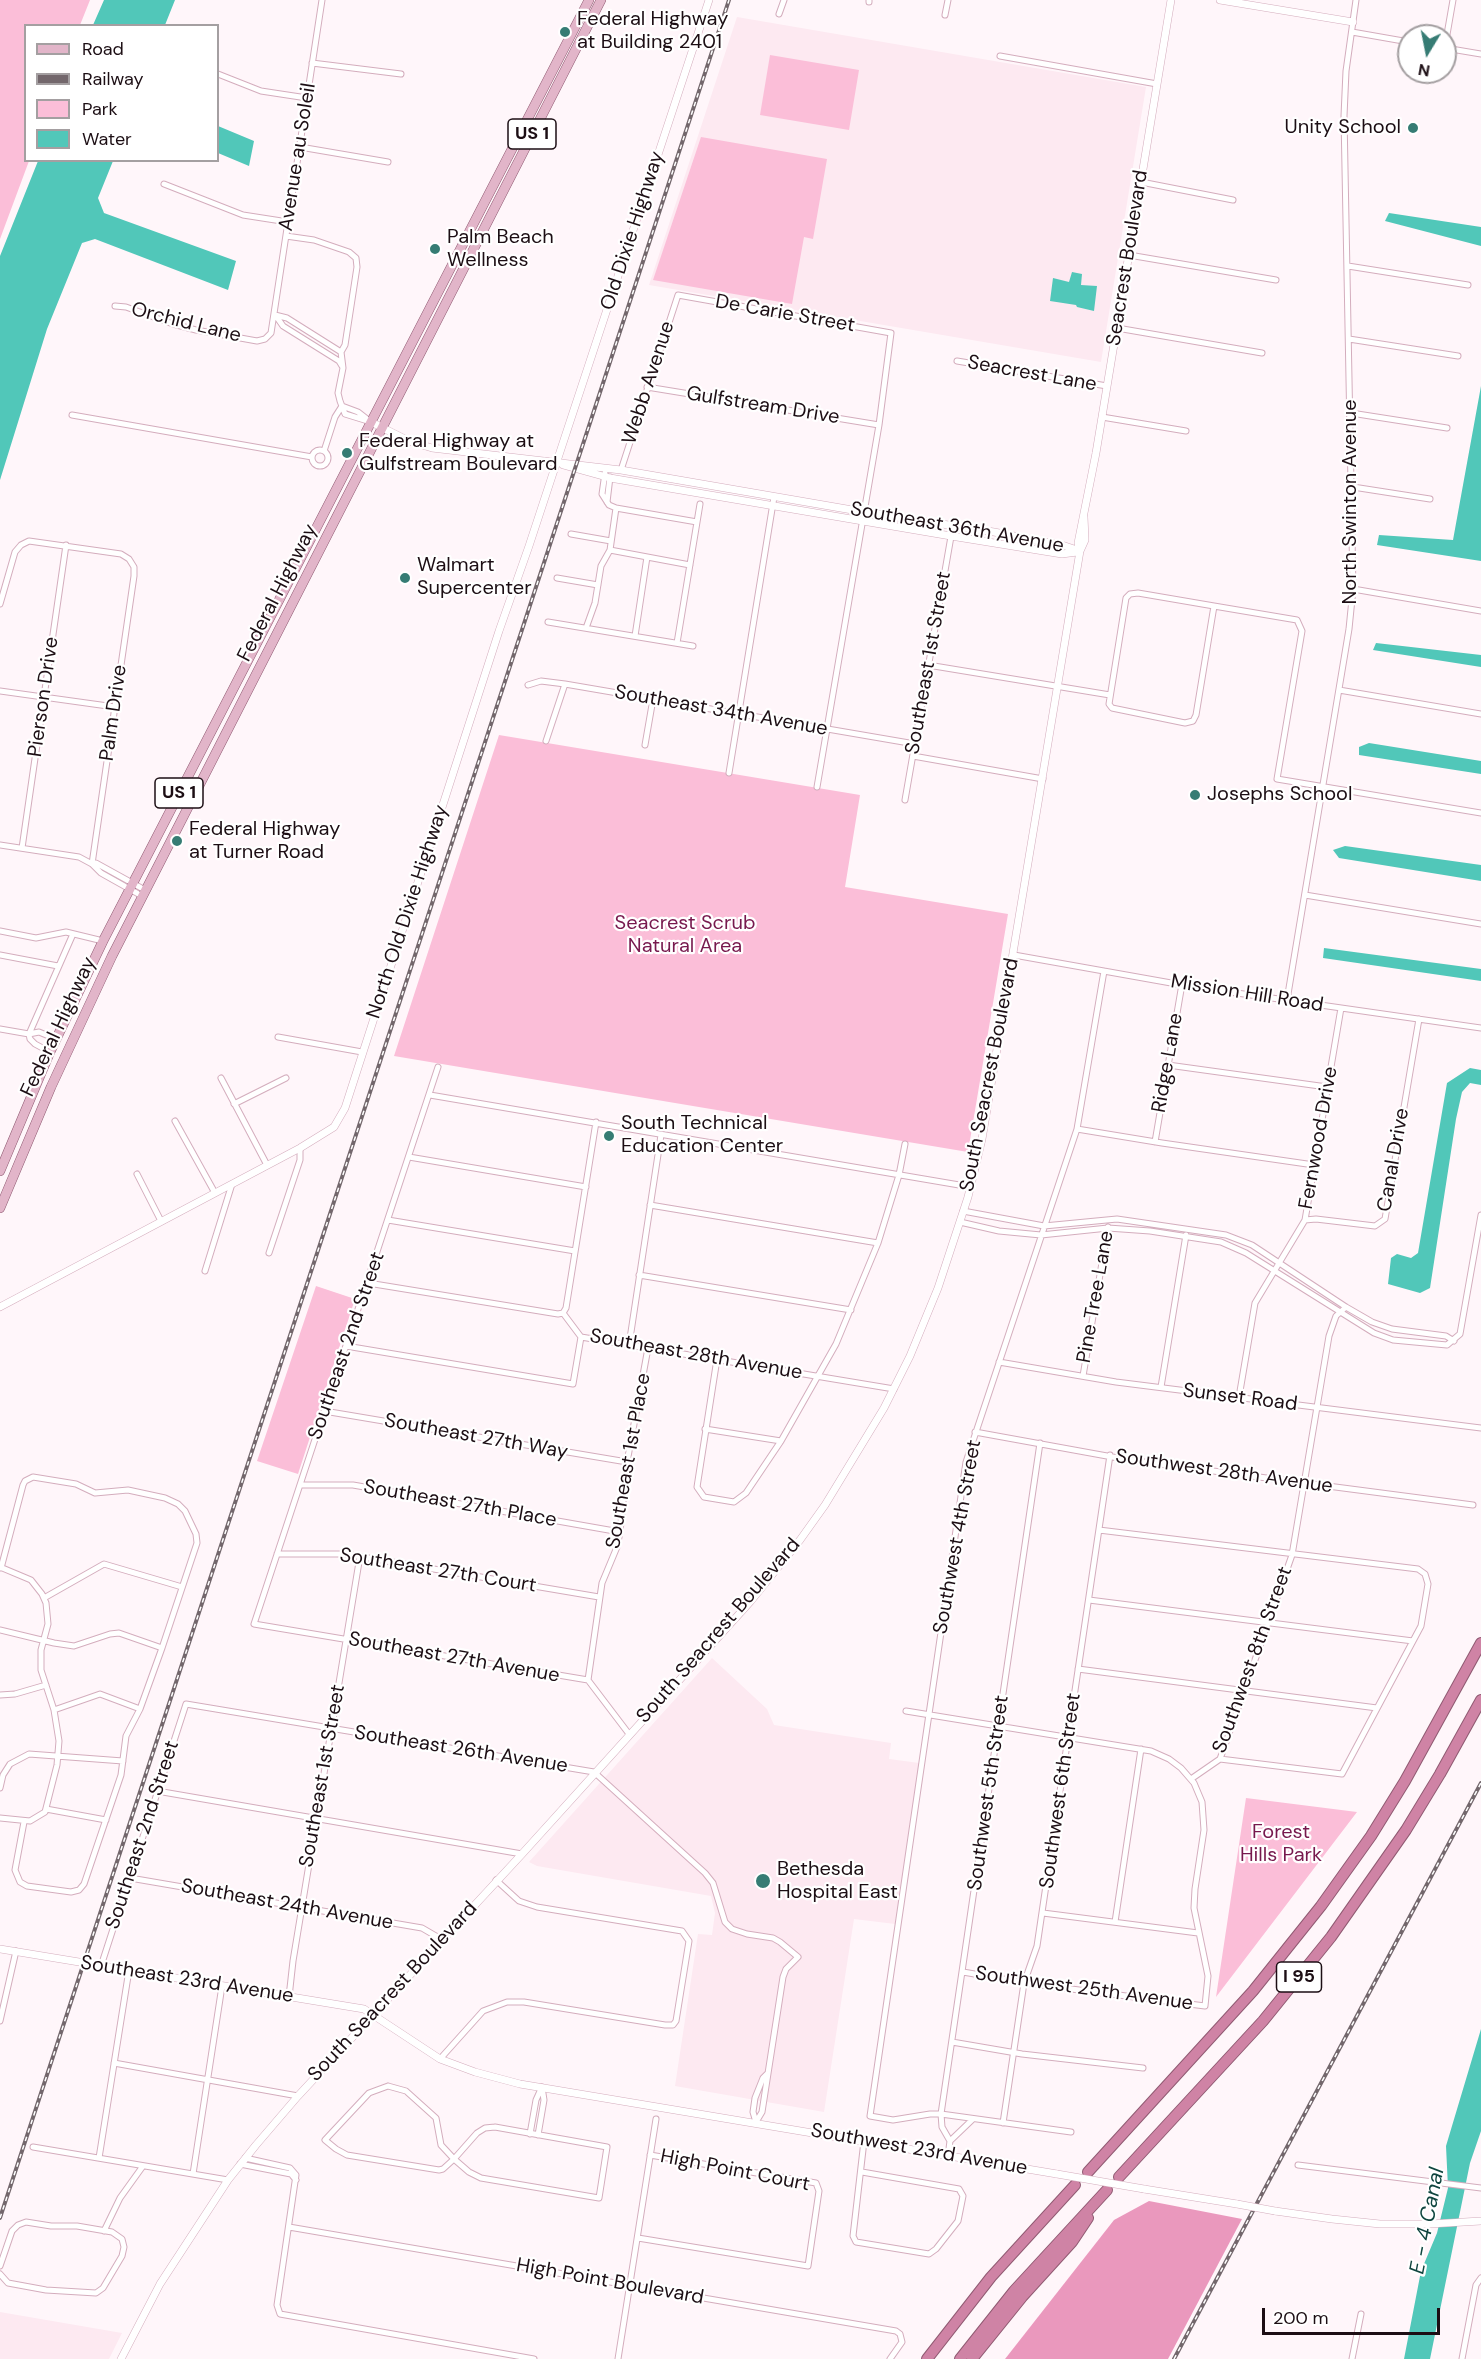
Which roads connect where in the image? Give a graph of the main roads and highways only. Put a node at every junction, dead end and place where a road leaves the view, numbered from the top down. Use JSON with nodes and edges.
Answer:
{"nodes":[{"id":1,"x":589,"y":0,"type":"edge"},
{"id":2,"x":601,"y":0,"type":"edge"},
{"id":3,"x":474,"y":224,"type":"junction"},
{"id":4,"x":464,"y":241,"type":"junction"},
{"id":5,"x":477,"y":242,"type":"junction"},
{"id":6,"x":464,"y":267,"type":"junction"},
{"id":7,"x":296,"y":567,"type":"junction"},
{"id":8,"x":283,"y":591,"type":"junction"},
{"id":9,"x":299,"y":591,"type":"junction"},
{"id":10,"x":251,"y":652,"type":"junction"},
{"id":11,"x":265,"y":657,"type":"junction"},
{"id":12,"x":219,"y":747,"type":"junction"},
{"id":13,"x":19,"y":1125,"type":"junction"},
{"id":14,"x":23,"y":1151,"type":"junction"},
{"id":15,"x":3,"y":1155,"type":"edge"},
{"id":16,"x":0,"y":1171,"type":"edge"},
{"id":17,"x":11,"y":1180,"type":"junction"},
{"id":18,"x":0,"y":1208,"type":"edge"},
{"id":19,"x":1481,"y":1643,"type":"edge"},
{"id":20,"x":1481,"y":1700,"type":"edge"},
{"id":21,"x":1088,"y":2172,"type":"dead end"},
{"id":22,"x":1119,"y":2177,"type":"dead end"},
{"id":23,"x":1075,"y":2185,"type":"dead end"},
{"id":24,"x":927,"y":2359,"type":"edge"},
{"id":25,"x":960,"y":2359,"type":"edge"},
{"id":26,"x":972,"y":2359,"type":"edge"}],
"edges":[{"from":1,"to":3,"type":"main road","name":"Federal Highway","number":"US 1"},
{"from":2,"to":5,"type":"main road","name":"Federal Highway","number":"US 1"},
{"from":3,"to":4,"type":"main road","name":"Federal Highway","number":"US 1"},
{"from":3,"to":5,"type":"main road"},
{"from":4,"to":6,"type":"main road"},
{"from":4,"to":7,"type":"main road","name":"Federal Highway","number":"US 1"},
{"from":5,"to":6,"type":"main road","name":"Federal Highway","number":"US 1"},
{"from":6,"to":9,"type":"main road","name":"Federal Highway","number":"US 1"},
{"from":7,"to":8,"type":"main road","name":"Federal Highway","number":"US 1"},
{"from":7,"to":9,"type":"main road"},
{"from":8,"to":10,"type":"main road","name":"Federal Highway","number":"US 1"},
{"from":8,"to":11,"type":"main road"},
{"from":9,"to":11,"type":"main road","name":"Federal Highway","number":"US 1"},
{"from":10,"to":12,"type":"main road"},
{"from":10,"to":13,"type":"main road","name":"Federal Highway","number":"US 1"},
{"from":11,"to":12,"type":"main road","name":"Federal Highway","number":"US 1"},
{"from":12,"to":14,"type":"main road","name":"Federal Highway","number":"US 1"},
{"from":13,"to":14,"type":"main road"},
{"from":13,"to":15,"type":"main road","name":"Federal Highway","number":"US 1"},
{"from":14,"to":17,"type":"main road","name":"Federal Highway","number":"US 1"},
{"from":15,"to":16,"type":"main road","name":"Federal Highway","number":"US 1"},
{"from":15,"to":17,"type":"main road"},
{"from":17,"to":18,"type":"main road","name":"Federal Highway","number":"US 1"},
{"from":19,"to":21,"type":"highway","number":"I 95"},
{"from":20,"to":22,"type":"highway","number":"I 95"},
{"from":23,"to":24,"type":"highway"},
{"from":25,"to":26,"type":"highway"}]}
